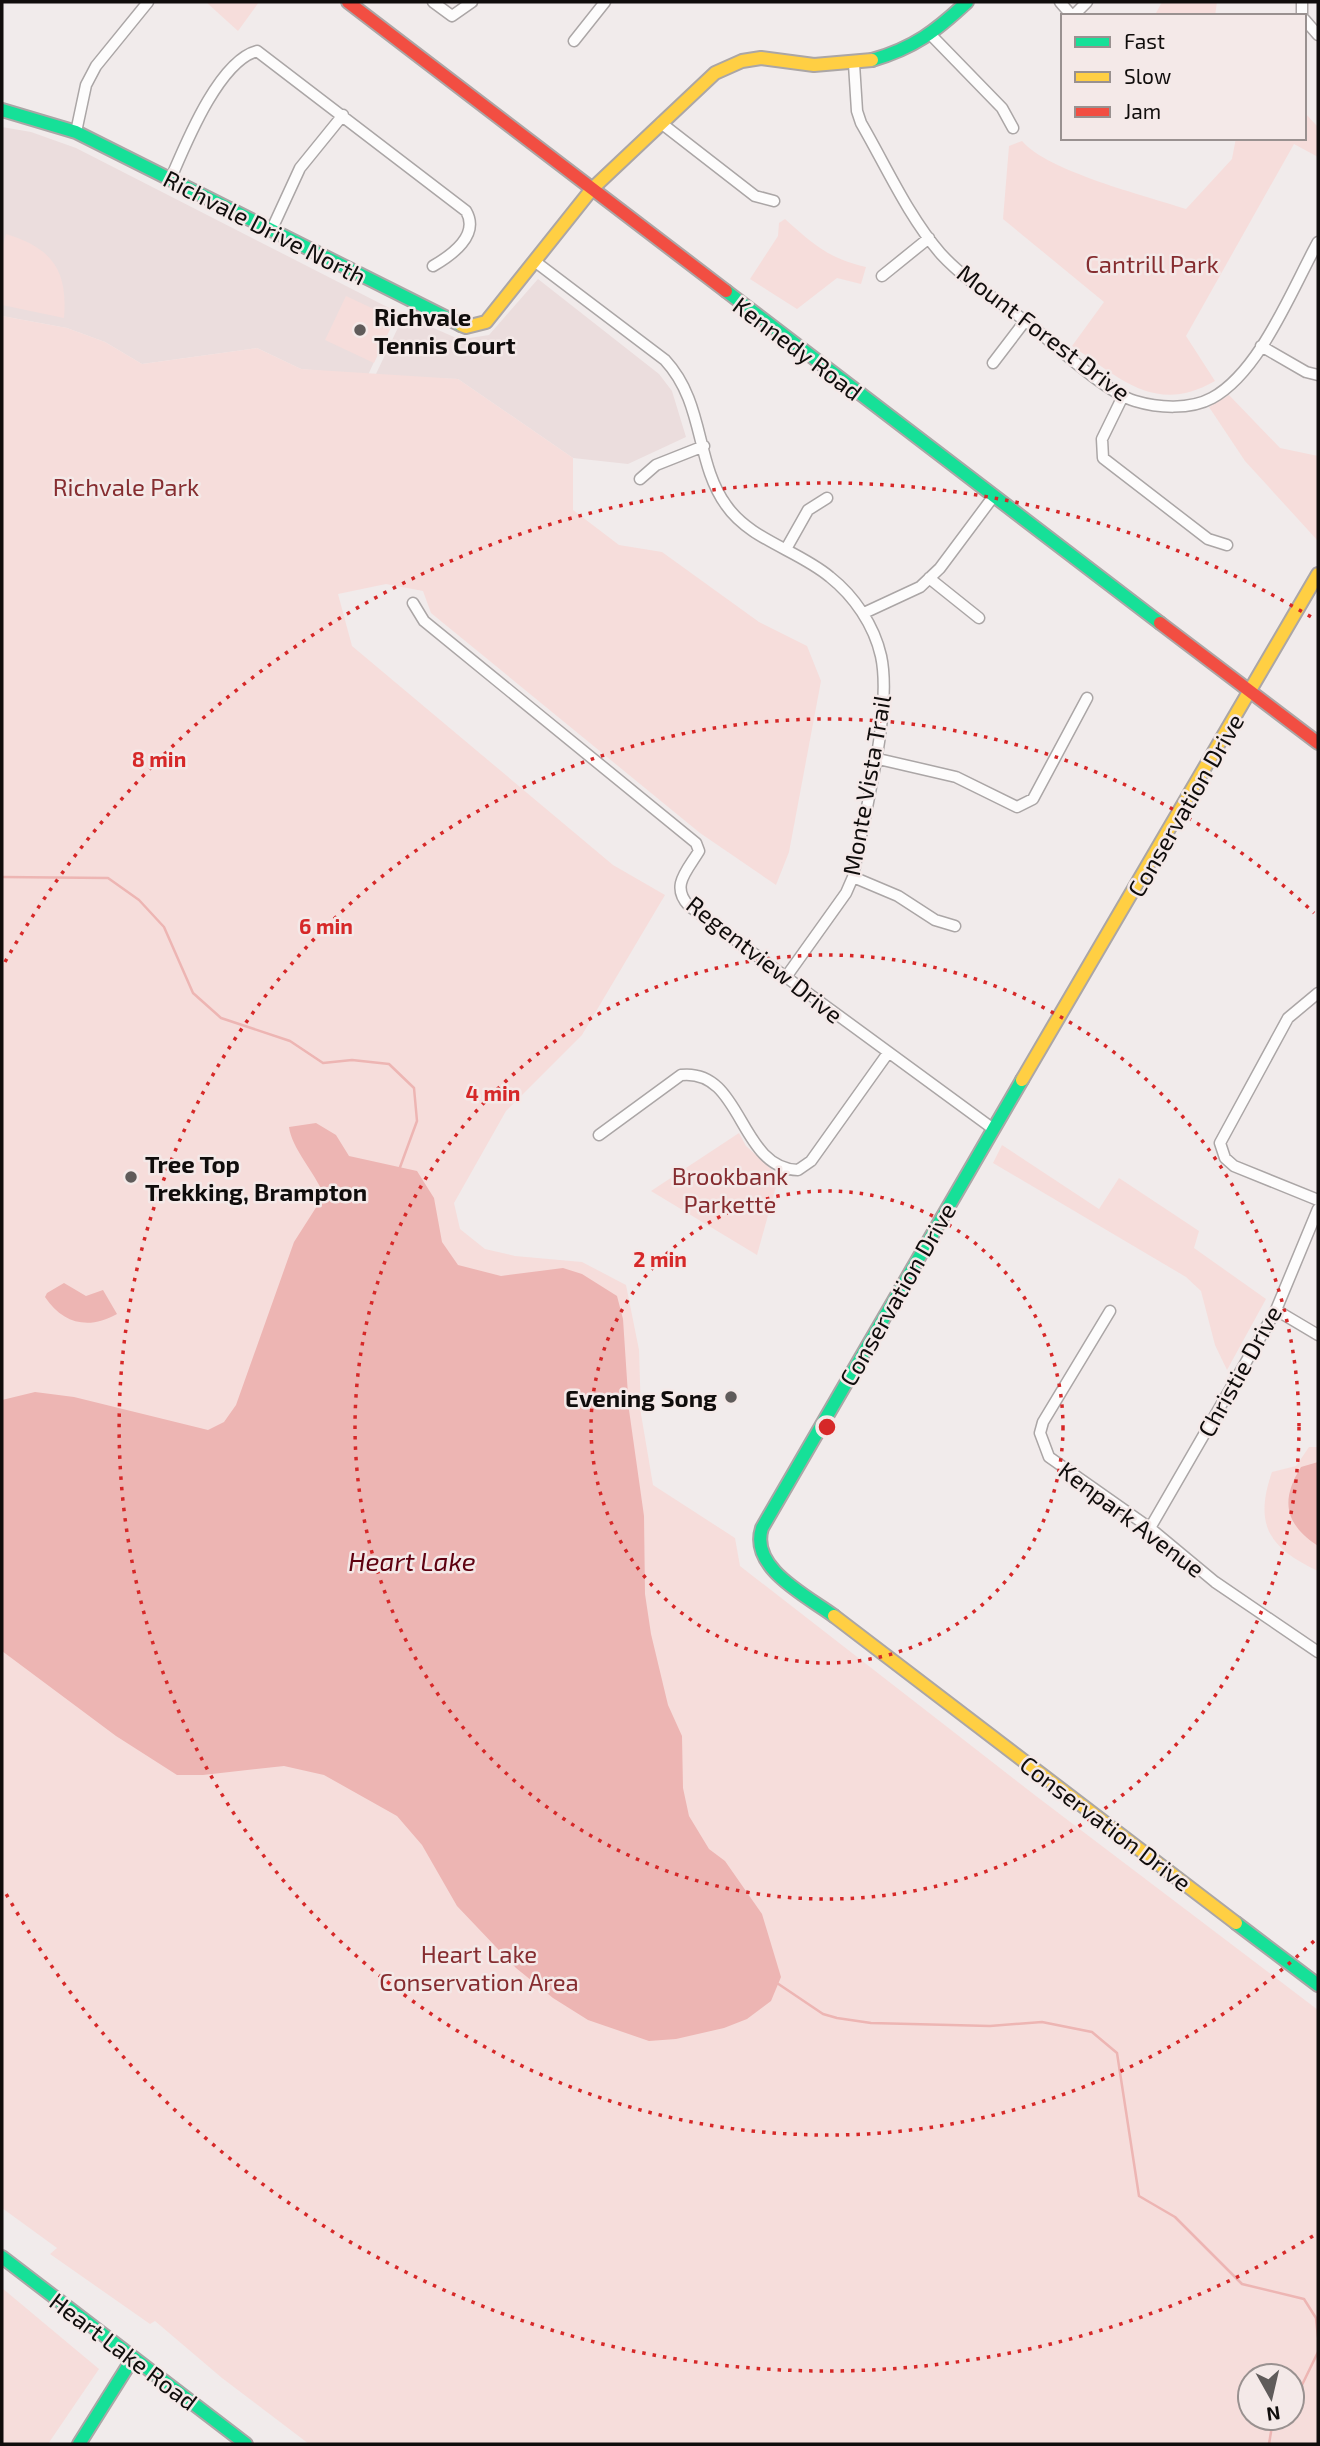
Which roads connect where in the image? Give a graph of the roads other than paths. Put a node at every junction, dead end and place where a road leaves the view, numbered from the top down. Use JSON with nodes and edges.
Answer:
{"nodes":[{"id":1,"x":148,"y":2,"type":"edge"},
{"id":2,"x":348,"y":2,"type":"edge"},
{"id":3,"x":433,"y":2,"type":"edge"},
{"id":4,"x":472,"y":2,"type":"edge"},
{"id":5,"x":605,"y":2,"type":"edge"},
{"id":6,"x":967,"y":2,"type":"edge"},
{"id":7,"x":1087,"y":2,"type":"edge"},
{"id":8,"x":1074,"y":14,"type":"edge"},
{"id":9,"x":1306,"y":21,"type":"edge"},
{"id":10,"x":931,"y":35,"type":"junction"},
{"id":11,"x":1318,"y":35,"type":"edge"},
{"id":12,"x":574,"y":41,"type":"dead end"},
{"id":13,"x":854,"y":64,"type":"junction"},
{"id":14,"x":2,"y":110,"type":"edge"},
{"id":15,"x":343,"y":115,"type":"junction"},
{"id":16,"x":661,"y":123,"type":"junction"},
{"id":17,"x":1013,"y":128,"type":"dead end"},
{"id":18,"x":76,"y":132,"type":"junction"},
{"id":19,"x":171,"y":178,"type":"junction"},
{"id":20,"x":592,"y":189,"type":"junction"},
{"id":21,"x":774,"y":201,"type":"dead end"},
{"id":22,"x":271,"y":231,"type":"junction"},
{"id":23,"x":929,"y":237,"type":"junction"},
{"id":24,"x":1318,"y":242,"type":"edge"},
{"id":25,"x":537,"y":263,"type":"junction"},
{"id":26,"x":433,"y":266,"type":"dead end"},
{"id":27,"x":882,"y":276,"type":"dead end"},
{"id":28,"x":1025,"y":321,"type":"junction"},
{"id":29,"x":1261,"y":346,"type":"junction"},
{"id":30,"x":993,"y":363,"type":"dead end"},
{"id":31,"x":1318,"y":376,"type":"edge"},
{"id":32,"x":1123,"y":396,"type":"junction"},
{"id":33,"x":704,"y":446,"type":"junction"},
{"id":34,"x":640,"y":479,"type":"dead end"},
{"id":35,"x":993,"y":497,"type":"junction"},
{"id":36,"x":827,"y":498,"type":"dead end"},
{"id":37,"x":1227,"y":545,"type":"dead end"},
{"id":38,"x":786,"y":549,"type":"junction"},
{"id":39,"x":1318,"y":573,"type":"edge"},
{"id":40,"x":929,"y":578,"type":"junction"},
{"id":41,"x":413,"y":604,"type":"dead end"},
{"id":42,"x":864,"y":613,"type":"junction"},
{"id":43,"x":979,"y":618,"type":"dead end"},
{"id":44,"x":1251,"y":691,"type":"junction"},
{"id":45,"x":1087,"y":698,"type":"dead end"},
{"id":46,"x":1318,"y":743,"type":"edge"},
{"id":47,"x":874,"y":758,"type":"junction"},
{"id":48,"x":853,"y":877,"type":"junction"},
{"id":49,"x":955,"y":926,"type":"dead end"},
{"id":50,"x":786,"y":977,"type":"junction"},
{"id":51,"x":1318,"y":993,"type":"edge"},
{"id":52,"x":888,"y":1053,"type":"junction"},
{"id":53,"x":992,"y":1128,"type":"junction"},
{"id":54,"x":599,"y":1135,"type":"dead end"},
{"id":55,"x":1318,"y":1200,"type":"edge"},
{"id":56,"x":1318,"y":1209,"type":"edge"},
{"id":57,"x":1276,"y":1310,"type":"junction"},
{"id":58,"x":1110,"y":1311,"type":"dead end"},
{"id":59,"x":1318,"y":1335,"type":"edge"},
{"id":60,"x":1150,"y":1528,"type":"junction"},
{"id":61,"x":1318,"y":1652,"type":"edge"},
{"id":62,"x":1318,"y":1985,"type":"edge"},
{"id":63,"x":2,"y":2258,"type":"edge"},
{"id":64,"x":133,"y":2358,"type":"junction"},
{"id":65,"x":79,"y":2444,"type":"edge"},
{"id":66,"x":246,"y":2444,"type":"edge"}],
"edges":[{"from":1,"to":18,"type":"street"},
{"from":2,"to":20,"type":"street","name":"Kennedy Road"},
{"from":3,"to":4,"type":"street"},
{"from":5,"to":12,"type":"street"},
{"from":6,"to":10,"type":"street","name":"Richvale Drive North"},
{"from":7,"to":8,"type":"street"},
{"from":9,"to":11,"type":"street"},
{"from":10,"to":13,"type":"street","name":"Richvale Drive North"},
{"from":10,"to":17,"type":"street"},
{"from":13,"to":16,"type":"street","name":"Richvale Drive North"},
{"from":13,"to":23,"type":"street","name":"Mount Forest Drive"},
{"from":14,"to":18,"type":"street","name":"Richvale Drive North"},
{"from":15,"to":19,"type":"street"},
{"from":15,"to":22,"type":"street"},
{"from":15,"to":26,"type":"street"},
{"from":16,"to":20,"type":"street","name":"Richvale Drive North"},
{"from":16,"to":21,"type":"street"},
{"from":18,"to":19,"type":"street","name":"Richvale Drive North"},
{"from":19,"to":22,"type":"street","name":"Richvale Drive North"},
{"from":20,"to":25,"type":"street","name":"Richvale Drive North"},
{"from":20,"to":35,"type":"street","name":"Kennedy Road"},
{"from":22,"to":25,"type":"street","name":"Richvale Drive North"},
{"from":23,"to":27,"type":"street"},
{"from":23,"to":28,"type":"street","name":"Mount Forest Drive"},
{"from":24,"to":29,"type":"street","name":"Mount Forest Drive"},
{"from":25,"to":33,"type":"street","name":"Monte Vista Trail"},
{"from":28,"to":30,"type":"street"},
{"from":28,"to":32,"type":"street","name":"Mount Forest Drive"},
{"from":29,"to":31,"type":"street"},
{"from":29,"to":32,"type":"street","name":"Mount Forest Drive"},
{"from":32,"to":37,"type":"street"},
{"from":33,"to":34,"type":"street"},
{"from":33,"to":38,"type":"street","name":"Monte Vista Trail"},
{"from":35,"to":40,"type":"street"},
{"from":35,"to":44,"type":"street","name":"Kennedy Road"},
{"from":36,"to":38,"type":"street"},
{"from":38,"to":42,"type":"street","name":"Monte Vista Trail"},
{"from":39,"to":44,"type":"street","name":"Conservation Drive"},
{"from":40,"to":42,"type":"street"},
{"from":40,"to":43,"type":"street"},
{"from":41,"to":50,"type":"street","name":"Regentview Drive"},
{"from":42,"to":47,"type":"street","name":"Monte Vista Trail"},
{"from":44,"to":46,"type":"street","name":"Kennedy Road"},
{"from":44,"to":53,"type":"street","name":"Conservation Drive"},
{"from":45,"to":47,"type":"street"},
{"from":47,"to":48,"type":"street","name":"Monte Vista Trail"},
{"from":48,"to":49,"type":"street"},
{"from":48,"to":50,"type":"street","name":"Monte Vista Trail"},
{"from":50,"to":52,"type":"street","name":"Regentview Drive"},
{"from":51,"to":55,"type":"street"},
{"from":52,"to":53,"type":"street","name":"Regentview Drive"},
{"from":52,"to":54,"type":"street"},
{"from":53,"to":62,"type":"street","name":"Conservation Drive"},
{"from":56,"to":57,"type":"street","name":"Christie Drive"},
{"from":57,"to":59,"type":"street"},
{"from":57,"to":60,"type":"street","name":"Christie Drive"},
{"from":58,"to":60,"type":"street","name":"Kenpark Avenue"},
{"from":60,"to":61,"type":"street","name":"Kenpark Avenue"},
{"from":63,"to":64,"type":"street","name":"Heart Lake Road"},
{"from":64,"to":65,"type":"street"},
{"from":64,"to":66,"type":"street","name":"Heart Lake Road"}]}
